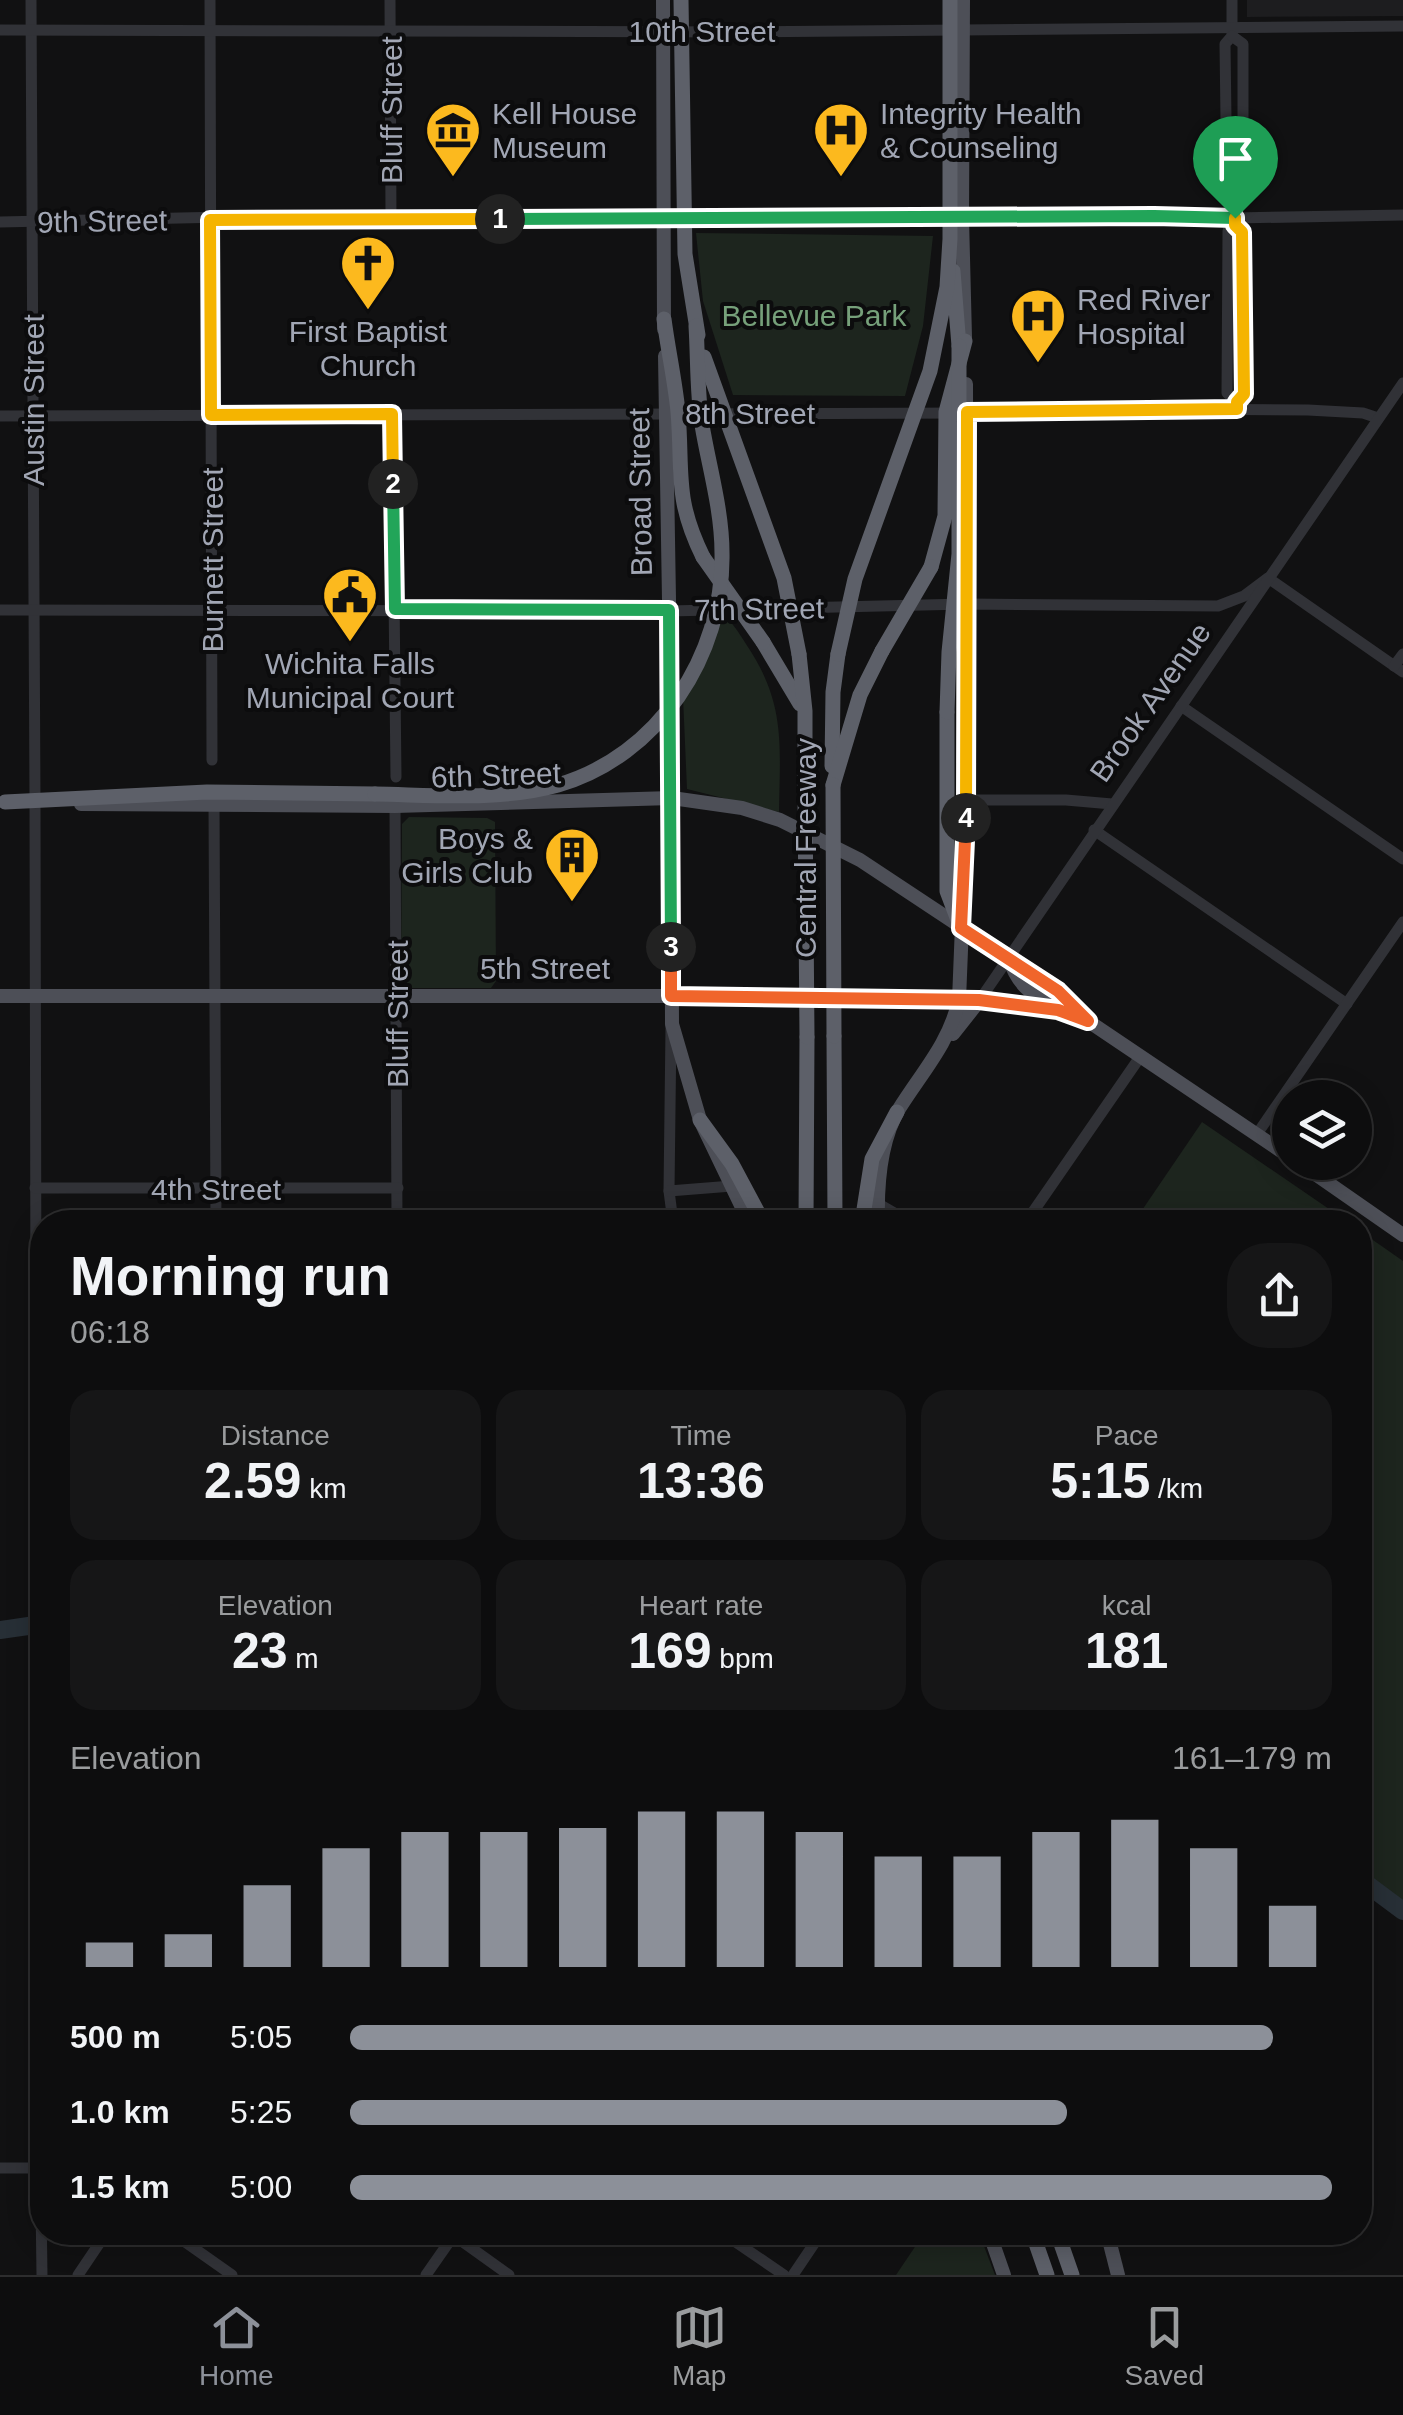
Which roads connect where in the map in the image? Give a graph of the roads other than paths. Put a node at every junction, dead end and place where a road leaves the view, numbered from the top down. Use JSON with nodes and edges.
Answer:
{"nodes":[{"id":1,"x":31,"y":0,"type":"edge"},
{"id":2,"x":210,"y":0,"type":"edge"},
{"id":3,"x":390,"y":0,"type":"edge"},
{"id":4,"x":663,"y":0,"type":"edge"},
{"id":5,"x":681,"y":0,"type":"edge"},
{"id":6,"x":950,"y":0,"type":"edge"},
{"id":7,"x":963,"y":0,"type":"edge"},
{"id":8,"x":1232,"y":0,"type":"edge"},
{"id":9,"x":1403,"y":26,"type":"edge"},
{"id":10,"x":0,"y":30,"type":"edge"},
{"id":11,"x":31,"y":30,"type":"junction"},
{"id":12,"x":210,"y":30,"type":"junction"},
{"id":13,"x":390,"y":30,"type":"junction"},
{"id":14,"x":962,"y":31,"type":"junction"},
{"id":15,"x":663,"y":32,"type":"junction"},
{"id":16,"x":1232,"y":32,"type":"junction"},
{"id":17,"x":1403,"y":215,"type":"edge"},
{"id":18,"x":1235,"y":217,"type":"junction"},
{"id":19,"x":665,"y":218,"type":"junction"},
{"id":20,"x":962,"y":218,"type":"junction"},
{"id":21,"x":392,"y":219,"type":"junction"},
{"id":22,"x":210,"y":220,"type":"junction"},
{"id":23,"x":0,"y":222,"type":"edge"},
{"id":24,"x":32,"y":222,"type":"junction"},
{"id":25,"x":950,"y":239,"type":"junction"},
{"id":26,"x":1244,"y":296,"type":"junction"},
{"id":27,"x":1228,"y":297,"type":"junction"},
{"id":28,"x":664,"y":319,"type":"joint"},
{"id":29,"x":696,"y":326,"type":"junction"},
{"id":30,"x":965,"y":341,"type":"junction"},
{"id":31,"x":1403,"y":384,"type":"edge"},
{"id":32,"x":1237,"y":405,"type":"junction"},
{"id":33,"x":946,"y":412,"type":"junction"},
{"id":34,"x":967,"y":412,"type":"junction"},
{"id":35,"x":392,"y":414,"type":"junction"},
{"id":36,"x":672,"y":414,"type":"junction"},
{"id":37,"x":211,"y":415,"type":"junction"},
{"id":38,"x":0,"y":416,"type":"edge"},
{"id":39,"x":33,"y":416,"type":"junction"},
{"id":40,"x":1378,"y":418,"type":"junction"},
{"id":41,"x":1268,"y":578,"type":"junction"},
{"id":42,"x":966,"y":604,"type":"junction"},
{"id":43,"x":1218,"y":606,"type":"junction"},
{"id":44,"x":212,"y":608,"type":"junction"},
{"id":45,"x":395,"y":609,"type":"junction"},
{"id":46,"x":0,"y":610,"type":"edge"},
{"id":47,"x":32,"y":610,"type":"junction"},
{"id":48,"x":669,"y":610,"type":"junction"},
{"id":49,"x":1241,"y":618,"type":"junction"},
{"id":50,"x":1403,"y":654,"type":"edge"},
{"id":51,"x":1399,"y":669,"type":"edge"},
{"id":52,"x":1180,"y":706,"type":"junction"},
{"id":53,"x":804,"y":711,"type":"junction"},
{"id":54,"x":212,"y":760,"type":"dead end"},
{"id":55,"x":396,"y":777,"type":"dead end"},
{"id":56,"x":833,"y":785,"type":"junction"},
{"id":57,"x":672,"y":798,"type":"junction"},
{"id":58,"x":967,"y":800,"type":"junction"},
{"id":59,"x":2,"y":802,"type":"edge"},
{"id":60,"x":35,"y":802,"type":"junction"},
{"id":61,"x":1112,"y":804,"type":"junction"},
{"id":62,"x":214,"y":806,"type":"junction"},
{"id":63,"x":395,"y":806,"type":"junction"},
{"id":64,"x":1094,"y":830,"type":"junction"},
{"id":65,"x":1403,"y":859,"type":"edge"},
{"id":66,"x":1403,"y":922,"type":"edge"},
{"id":67,"x":961,"y":928,"type":"junction"},
{"id":68,"x":1009,"y":958,"type":"junction"},
{"id":69,"x":0,"y":996,"type":"edge"},
{"id":70,"x":34,"y":996,"type":"junction"},
{"id":71,"x":216,"y":996,"type":"junction"},
{"id":72,"x":398,"y":996,"type":"junction"},
{"id":73,"x":671,"y":996,"type":"junction"},
{"id":74,"x":959,"y":1000,"type":"junction"},
{"id":75,"x":979,"y":1000,"type":"junction"},
{"id":76,"x":1347,"y":1004,"type":"junction"},
{"id":77,"x":1058,"y":1010,"type":"junction"},
{"id":78,"x":1088,"y":1021,"type":"junction"},
{"id":79,"x":672,"y":1024,"type":"junction"},
{"id":80,"x":940,"y":1050,"type":"junction"},
{"id":81,"x":1140,"y":1057,"type":"junction"},
{"id":82,"x":897,"y":1112,"type":"junction"},
{"id":83,"x":700,"y":1120,"type":"junction"},
{"id":84,"x":1257,"y":1134,"type":"junction"},
{"id":85,"x":1272,"y":1144,"type":"edge"},
{"id":86,"x":1324,"y":1180,"type":"edge"},
{"id":87,"x":732,"y":1186,"type":"junction"},
{"id":88,"x":34,"y":1188,"type":"junction"},
{"id":89,"x":398,"y":1188,"type":"junction"},
{"id":90,"x":216,"y":1189,"type":"junction"},
{"id":91,"x":669,"y":1191,"type":"junction"},
{"id":92,"x":878,"y":1203,"type":"junction"},
{"id":93,"x":34,"y":1210,"type":"edge"},
{"id":94,"x":216,"y":1210,"type":"edge"},
{"id":95,"x":398,"y":1210,"type":"edge"},
{"id":96,"x":671,"y":1210,"type":"edge"},
{"id":97,"x":743,"y":1210,"type":"edge"},
{"id":98,"x":757,"y":1210,"type":"edge"},
{"id":99,"x":806,"y":1210,"type":"edge"},
{"id":100,"x":835,"y":1210,"type":"edge"},
{"id":101,"x":864,"y":1210,"type":"edge"},
{"id":102,"x":878,"y":1210,"type":"edge"},
{"id":103,"x":890,"y":1210,"type":"edge"},
{"id":104,"x":1034,"y":1210,"type":"edge"},
{"id":105,"x":1367,"y":1210,"type":"edge"},
{"id":106,"x":1372,"y":1213,"type":"edge"},
{"id":107,"x":1403,"y":1235,"type":"edge"},
{"id":108,"x":0,"y":2168,"type":"edge"},
{"id":109,"x":30,"y":2168,"type":"edge"},
{"id":110,"x":42,"y":2245,"type":"edge"},
{"id":111,"x":98,"y":2245,"type":"edge"},
{"id":112,"x":189,"y":2245,"type":"edge"},
{"id":113,"x":446,"y":2245,"type":"edge"},
{"id":114,"x":468,"y":2245,"type":"edge"},
{"id":115,"x":740,"y":2245,"type":"edge"},
{"id":116,"x":813,"y":2245,"type":"edge"},
{"id":117,"x":994,"y":2245,"type":"edge"},
{"id":118,"x":1036,"y":2245,"type":"edge"},
{"id":119,"x":1062,"y":2245,"type":"edge"},
{"id":120,"x":1110,"y":2245,"type":"edge"},
{"id":121,"x":42,"y":2275,"type":"edge"},
{"id":122,"x":78,"y":2275,"type":"edge"},
{"id":123,"x":232,"y":2275,"type":"edge"},
{"id":124,"x":426,"y":2275,"type":"edge"},
{"id":125,"x":509,"y":2275,"type":"edge"},
{"id":126,"x":784,"y":2275,"type":"edge"},
{"id":127,"x":792,"y":2275,"type":"edge"},
{"id":128,"x":1004,"y":2275,"type":"edge"},
{"id":129,"x":1046,"y":2275,"type":"edge"},
{"id":130,"x":1072,"y":2275,"type":"edge"},
{"id":131,"x":1118,"y":2275,"type":"edge"}],
"edges":[{"from":1,"to":11,"type":"street","name":"Austin Street"},
{"from":2,"to":12,"type":"street","name":"Burnett Street"},
{"from":3,"to":13,"type":"street","name":"Bluff Street"},
{"from":4,"to":15,"type":"main road"},
{"from":5,"to":29,"type":"highway","bridge":true},
{"from":6,"to":25,"type":"highway","bridge":true},
{"from":7,"to":14,"type":"main road"},
{"from":8,"to":16,"type":"street"},
{"from":9,"to":16,"type":"street","name":"10th Street"},
{"from":10,"to":11,"type":"street","name":"10th Street"},
{"from":11,"to":12,"type":"street","name":"10th Street"},
{"from":11,"to":24,"type":"street","name":"Austin Street"},
{"from":12,"to":13,"type":"street","name":"10th Street"},
{"from":12,"to":22,"type":"street","name":"Burnett Street"},
{"from":13,"to":15,"type":"street","name":"10th Street"},
{"from":13,"to":21,"type":"street","name":"Bluff Street"},
{"from":14,"to":15,"type":"street","name":"10th Street"},
{"from":14,"to":16,"type":"street","name":"10th Street"},
{"from":14,"to":20,"type":"main road"},
{"from":15,"to":19,"type":"main road"},
{"from":16,"to":18,"type":"street"},
{"from":17,"to":18,"type":"street","name":"9th Street"},
{"from":18,"to":20,"type":"street","name":"9th Street"},
{"from":18,"to":26,"type":"street"},
{"from":18,"to":27,"type":"street"},
{"from":19,"to":20,"type":"street","name":"9th Street"},
{"from":19,"to":21,"type":"street","name":"9th Street"},
{"from":19,"to":28,"type":"main road"},
{"from":20,"to":30,"type":"main road"},
{"from":21,"to":22,"type":"street","name":"9th Street"},
{"from":22,"to":24,"type":"street","name":"9th Street"},
{"from":22,"to":37,"type":"street","name":"Burnett Street"},
{"from":23,"to":24,"type":"street","name":"9th Street"},
{"from":24,"to":39,"type":"street","name":"Austin Street"},
{"from":25,"to":56,"type":"highway","name":"Central Freeway","bridge":true},
{"from":25,"to":67,"type":"highway","bridge":true},
{"from":26,"to":27,"type":"street"},
{"from":26,"to":32,"type":"street"},
{"from":27,"to":32,"type":"street"},
{"from":28,"to":36,"type":"highway"},
{"from":29,"to":53,"type":"highway","name":"Central Freeway","bridge":true},
{"from":29,"to":60,"type":"highway","bridge":true},
{"from":30,"to":33,"type":"highway"},
{"from":30,"to":34,"type":"main road"},
{"from":31,"to":40,"type":"street","name":"Brook Avenue"},
{"from":32,"to":34,"type":"street","name":"8th Street"},
{"from":32,"to":40,"type":"street","name":"8th Street"},
{"from":33,"to":34,"type":"street","name":"8th Street"},
{"from":33,"to":36,"type":"street","name":"8th Street"},
{"from":33,"to":56,"type":"highway","bridge":true},
{"from":34,"to":42,"type":"main road"},
{"from":35,"to":36,"type":"street","name":"8th Street"},
{"from":35,"to":37,"type":"street","name":"8th Street"},
{"from":35,"to":45,"type":"street"},
{"from":36,"to":48,"type":"main road","name":"Broad Street"},
{"from":36,"to":53,"type":"highway","bridge":true},
{"from":37,"to":39,"type":"street","name":"8th Street"},
{"from":37,"to":44,"type":"street","name":"Burnett Street"},
{"from":38,"to":39,"type":"street","name":"8th Street"},
{"from":39,"to":47,"type":"street","name":"Austin Street"},
{"from":40,"to":41,"type":"street","name":"Brook Avenue"},
{"from":41,"to":43,"type":"street","name":"7th Street"},
{"from":41,"to":49,"type":"street","name":"Brook Avenue"},
{"from":41,"to":51,"type":"street"},
{"from":42,"to":43,"type":"street","name":"7th Street"},
{"from":42,"to":48,"type":"street","name":"7th Street"},
{"from":42,"to":58,"type":"main road"},
{"from":43,"to":49,"type":"street","name":"7th Street"},
{"from":44,"to":45,"type":"street","name":"7th Street"},
{"from":44,"to":47,"type":"street","name":"7th Street"},
{"from":44,"to":54,"type":"street","name":"Burnett Street"},
{"from":45,"to":48,"type":"street","name":"7th Street"},
{"from":45,"to":55,"type":"street"},
{"from":46,"to":47,"type":"street","name":"7th Street"},
{"from":47,"to":60,"type":"street","name":"Austin Street"},
{"from":48,"to":57,"type":"main road","name":"Broad Street"},
{"from":49,"to":52,"type":"street","name":"Brook Avenue"},
{"from":50,"to":51,"type":"street"},
{"from":52,"to":61,"type":"street","name":"Brook Avenue"},
{"from":52,"to":65,"type":"street"},
{"from":53,"to":99,"type":"highway","name":"Central Freeway","bridge":true},
{"from":56,"to":100,"type":"highway","name":"Central Freeway","bridge":true},
{"from":57,"to":63,"type":"main road","name":"6th Street"},
{"from":57,"to":67,"type":"main road","name":"6th Street"},
{"from":57,"to":73,"type":"main road","name":"Broad Street"},
{"from":58,"to":61,"type":"street"},
{"from":58,"to":67,"type":"main road"},
{"from":59,"to":60,"type":"highway"},
{"from":60,"to":62,"type":"main road","name":"6th Street"},
{"from":60,"to":70,"type":"street","name":"Austin Street"},
{"from":61,"to":64,"type":"street","name":"Brook Avenue"},
{"from":62,"to":63,"type":"main road","name":"6th Street"},
{"from":62,"to":71,"type":"street"},
{"from":63,"to":72,"type":"street","name":"Bluff Street"},
{"from":64,"to":68,"type":"street","name":"Brook Avenue"},
{"from":64,"to":76,"type":"street"},
{"from":66,"to":76,"type":"street"},
{"from":67,"to":68,"type":"main road","name":"6th Street"},
{"from":67,"to":74,"type":"main road"},
{"from":68,"to":75,"type":"street","name":"Brook Avenue"},
{"from":68,"to":77,"type":"main road"},
{"from":68,"to":78,"type":"main road","name":"6th Street"},
{"from":69,"to":70,"type":"main road","name":"5th Street"},
{"from":70,"to":71,"type":"main road","name":"5th Street"},
{"from":70,"to":88,"type":"street","name":"Austin Street"},
{"from":71,"to":72,"type":"main road","name":"5th Street"},
{"from":71,"to":90,"type":"street"},
{"from":72,"to":73,"type":"main road","name":"5th Street"},
{"from":72,"to":89,"type":"street","name":"Bluff Street"},
{"from":73,"to":74,"type":"main road","name":"5th Street"},
{"from":73,"to":79,"type":"main road","name":"Broad Street"},
{"from":74,"to":75,"type":"main road","name":"5th Street"},
{"from":74,"to":80,"type":"main road"},
{"from":75,"to":77,"type":"main road","name":"5th Street"},
{"from":75,"to":80,"type":"main road","name":"Brook Avenue"},
{"from":76,"to":84,"type":"street"},
{"from":77,"to":78,"type":"main road","name":"5th Street"},
{"from":78,"to":81,"type":"main road"},
{"from":79,"to":83,"type":"main road"},
{"from":79,"to":91,"type":"street","name":"Broad Street"},
{"from":80,"to":82,"type":"main road"},
{"from":81,"to":84,"type":"main road"},
{"from":81,"to":104,"type":"street"},
{"from":82,"to":92,"type":"main road"},
{"from":82,"to":101,"type":"highway"},
{"from":83,"to":87,"type":"main road"},
{"from":83,"to":98,"type":"highway"},
{"from":84,"to":85,"type":"main road"},
{"from":86,"to":105,"type":"main road"},
{"from":87,"to":91,"type":"street"},
{"from":87,"to":97,"type":"main road"},
{"from":88,"to":90,"type":"street","name":"4th Street"},
{"from":88,"to":93,"type":"street","name":"Austin Street"},
{"from":89,"to":90,"type":"street","name":"4th Street"},
{"from":89,"to":95,"type":"street","name":"Bluff Street"},
{"from":90,"to":94,"type":"street"},
{"from":91,"to":96,"type":"street","name":"Broad Street"},
{"from":92,"to":102,"type":"main road"},
{"from":92,"to":103,"type":"street"},
{"from":106,"to":107,"type":"main road"},
{"from":108,"to":109,"type":"street"},
{"from":110,"to":121,"type":"street"},
{"from":111,"to":122,"type":"street"},
{"from":112,"to":123,"type":"street"},
{"from":113,"to":124,"type":"street"},
{"from":114,"to":125,"type":"street"},
{"from":115,"to":126,"type":"street"},
{"from":116,"to":127,"type":"street"},
{"from":117,"to":128,"type":"main road"},
{"from":118,"to":129,"type":"highway"},
{"from":119,"to":130,"type":"highway"},
{"from":120,"to":131,"type":"main road"}]}
